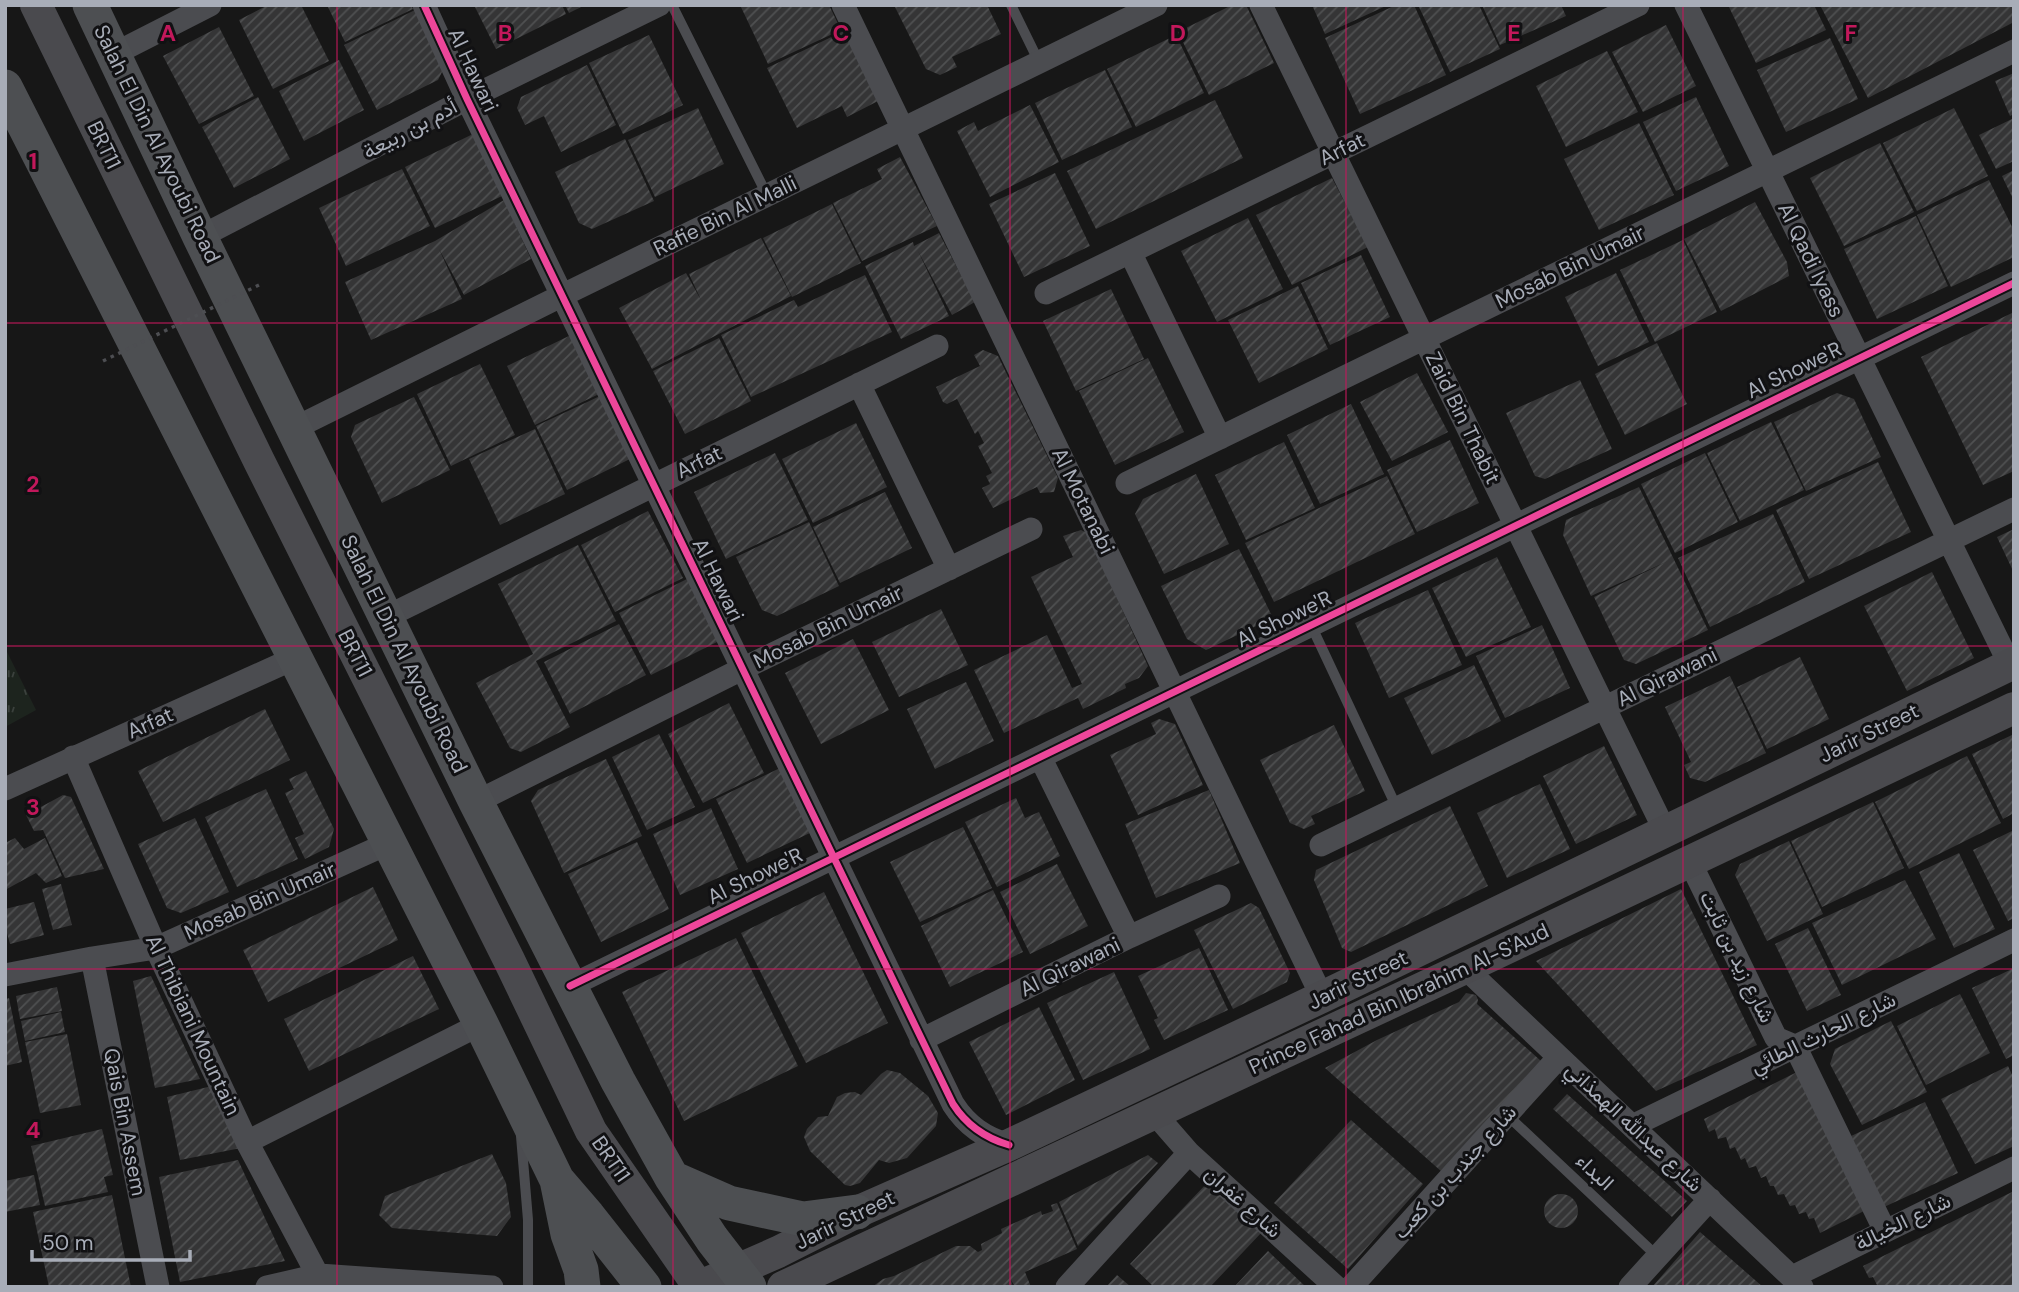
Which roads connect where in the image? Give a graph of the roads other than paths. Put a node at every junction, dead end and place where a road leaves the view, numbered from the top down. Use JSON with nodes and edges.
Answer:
{"nodes":[{"id":1,"x":36,"y":5,"type":"edge"},
{"id":2,"x":90,"y":5,"type":"edge"},
{"id":3,"x":210,"y":5,"type":"edge"},
{"id":4,"x":425,"y":5,"type":"edge"},
{"id":5,"x":659,"y":5,"type":"edge"},
{"id":6,"x":672,"y":5,"type":"edge"},
{"id":7,"x":843,"y":5,"type":"edge"},
{"id":8,"x":1011,"y":5,"type":"edge"},
{"id":9,"x":1156,"y":5,"type":"edge"},
{"id":10,"x":1261,"y":5,"type":"edge"},
{"id":11,"x":1639,"y":5,"type":"edge"},
{"id":12,"x":1686,"y":5,"type":"edge"},
{"id":13,"x":2014,"y":51,"type":"edge"},
{"id":14,"x":114,"y":54,"type":"junction"},
{"id":15,"x":1040,"y":62,"type":"junction"},
{"id":16,"x":6,"y":93,"type":"edge"},
{"id":17,"x":467,"y":99,"type":"junction"},
{"id":18,"x":902,"y":129,"type":"junction"},
{"id":19,"x":1334,"y":153,"type":"junction"},
{"id":20,"x":1768,"y":171,"type":"junction"},
{"id":21,"x":767,"y":195,"type":"junction"},
{"id":22,"x":200,"y":237,"type":"junction"},
{"id":23,"x":1130,"y":253,"type":"junction"},
{"id":24,"x":2014,"y":283,"type":"edge"},
{"id":25,"x":1046,"y":293,"type":"dead end"},
{"id":26,"x":561,"y":296,"type":"junction"},
{"id":27,"x":1424,"y":338,"type":"junction"},
{"id":28,"x":937,"y":346,"type":"dead end"},
{"id":29,"x":1859,"y":358,"type":"junction"},
{"id":30,"x":859,"y":384,"type":"junction"},
{"id":31,"x":295,"y":428,"type":"junction"},
{"id":32,"x":1220,"y":438,"type":"junction"},
{"id":33,"x":1127,"y":483,"type":"dead end"},
{"id":34,"x":652,"y":484,"type":"junction"},
{"id":35,"x":2014,"y":509,"type":"edge"},
{"id":36,"x":1515,"y":525,"type":"junction"},
{"id":37,"x":1031,"y":529,"type":"dead end"},
{"id":38,"x":1948,"y":540,"type":"junction"},
{"id":39,"x":949,"y":569,"type":"junction"},
{"id":40,"x":386,"y":617,"type":"junction"},
{"id":41,"x":1311,"y":625,"type":"junction"},
{"id":42,"x":295,"y":658,"type":"junction"},
{"id":43,"x":2012,"y":664,"type":"edge"},
{"id":44,"x":741,"y":669,"type":"junction"},
{"id":45,"x":1175,"y":691,"type":"junction"},
{"id":46,"x":1604,"y":707,"type":"junction"},
{"id":47,"x":2014,"y":708,"type":"edge"},
{"id":48,"x":74,"y":757,"type":"junction"},
{"id":49,"x":1040,"y":757,"type":"junction"},
{"id":50,"x":5,"y":789,"type":"edge"},
{"id":51,"x":476,"y":802,"type":"junction"},
{"id":52,"x":1397,"y":808,"type":"junction"},
{"id":53,"x":1665,"y":831,"type":"junction"},
{"id":54,"x":388,"y":842,"type":"junction"},
{"id":55,"x":1321,"y":845,"type":"dead end"},
{"id":56,"x":833,"y":858,"type":"junction"},
{"id":57,"x":1690,"y":862,"type":"junction"},
{"id":58,"x":1219,"y":896,"type":"dead end"},
{"id":59,"x":1129,"y":937,"type":"junction"},
{"id":60,"x":2014,"y":940,"type":"edge"},
{"id":61,"x":156,"y":948,"type":"junction"},
{"id":62,"x":92,"y":958,"type":"junction"},
{"id":63,"x":1465,"y":968,"type":"junction"},
{"id":64,"x":5,"y":975,"type":"edge"},
{"id":65,"x":570,"y":986,"type":"junction"},
{"id":66,"x":1322,"y":997,"type":"junction"},
{"id":67,"x":481,"y":1024,"type":"junction"},
{"id":68,"x":921,"y":1040,"type":"junction"},
{"id":69,"x":1795,"y":1046,"type":"junction"},
{"id":70,"x":1559,"y":1057,"type":"junction"},
{"id":71,"x":517,"y":1102,"type":"junction"},
{"id":72,"x":1155,"y":1114,"type":"junction"},
{"id":73,"x":1507,"y":1115,"type":"junction"},
{"id":74,"x":1632,"y":1126,"type":"junction"},
{"id":75,"x":247,"y":1142,"type":"junction"},
{"id":76,"x":1009,"y":1145,"type":"junction"},
{"id":77,"x":1189,"y":1153,"type":"junction"},
{"id":78,"x":2014,"y":1168,"type":"edge"},
{"id":79,"x":671,"y":1178,"type":"junction"},
{"id":80,"x":557,"y":1180,"type":"junction"},
{"id":81,"x":1710,"y":1199,"type":"junction"},
{"id":82,"x":857,"y":1212,"type":"junction"},
{"id":83,"x":1885,"y":1231,"type":"junction"},
{"id":84,"x":873,"y":1247,"type":"junction"},
{"id":85,"x":1658,"y":1256,"type":"junction"},
{"id":86,"x":742,"y":1279,"type":"edge"},
{"id":87,"x":322,"y":1281,"type":"edge"},
{"id":88,"x":1797,"y":1282,"type":"edge"},
{"id":89,"x":158,"y":1287,"type":"edge"},
{"id":90,"x":267,"y":1287,"type":"edge"},
{"id":91,"x":492,"y":1287,"type":"edge"},
{"id":92,"x":528,"y":1287,"type":"edge"},
{"id":93,"x":583,"y":1287,"type":"edge"},
{"id":94,"x":644,"y":1287,"type":"edge"},
{"id":95,"x":699,"y":1287,"type":"edge"},
{"id":96,"x":783,"y":1287,"type":"edge"},
{"id":97,"x":837,"y":1287,"type":"edge"},
{"id":98,"x":1067,"y":1287,"type":"edge"},
{"id":99,"x":1336,"y":1287,"type":"edge"},
{"id":100,"x":1352,"y":1287,"type":"edge"},
{"id":101,"x":1630,"y":1287,"type":"edge"}],
"edges":[{"from":1,"to":95,"type":"main road","name":"BRT11"},
{"from":2,"to":14,"type":"main road","name":"Salah El Din Al Ayoubi Road"},
{"from":3,"to":14,"type":"street"},
{"from":4,"to":17,"type":"street","name":"Al Hawari"},
{"from":5,"to":17,"type":"street","name":"أدم بن ربيعة"},
{"from":6,"to":21,"type":"lane"},
{"from":7,"to":18,"type":"street","name":"Al Motanabi"},
{"from":8,"to":15,"type":"lane"},
{"from":9,"to":15,"type":"street","name":"Rafie Bin Al Malli"},
{"from":10,"to":19,"type":"street","name":"Zaid Bin Thabit"},
{"from":11,"to":19,"type":"street","name":"Arfat"},
{"from":12,"to":20,"type":"street","name":"Al Qadi Iyass"},
{"from":13,"to":20,"type":"street","name":"Mosab Bin Umair"},
{"from":14,"to":22,"type":"main road","name":"Salah El Din Al Ayoubi Road"},
{"from":15,"to":18,"type":"street","name":"Rafie Bin Al Malli"},
{"from":16,"to":42,"type":"main road"},
{"from":17,"to":22,"type":"street","name":"أدم بن ربيعة"},
{"from":17,"to":26,"type":"street","name":"Al Hawari"},
{"from":18,"to":21,"type":"street","name":"Rafie Bin Al Malli"},
{"from":18,"to":45,"type":"street","name":"Al Motanabi"},
{"from":19,"to":23,"type":"street","name":"Arfat"},
{"from":19,"to":27,"type":"street","name":"Zaid Bin Thabit"},
{"from":20,"to":27,"type":"street","name":"Mosab Bin Umair"},
{"from":20,"to":29,"type":"street","name":"Al Qadi Iyass"},
{"from":21,"to":26,"type":"street","name":"Rafie Bin Al Malli"},
{"from":22,"to":31,"type":"main road","name":"Salah El Din Al Ayoubi Road"},
{"from":23,"to":25,"type":"street","name":"Arfat"},
{"from":23,"to":32,"type":"street"},
{"from":24,"to":29,"type":"street","name":"Al Showe'R"},
{"from":26,"to":31,"type":"street","name":"Rafie Bin Al Malli"},
{"from":26,"to":34,"type":"street","name":"Al Hawari"},
{"from":27,"to":32,"type":"street","name":"Mosab Bin Umair"},
{"from":27,"to":36,"type":"street","name":"Zaid Bin Thabit"},
{"from":28,"to":30,"type":"street","name":"Arfat"},
{"from":29,"to":36,"type":"street","name":"Al Showe'R"},
{"from":29,"to":38,"type":"street","name":"Al Qadi Iyass"},
{"from":30,"to":34,"type":"street","name":"Arfat"},
{"from":30,"to":39,"type":"street"},
{"from":31,"to":40,"type":"main road","name":"Salah El Din Al Ayoubi Road"},
{"from":32,"to":33,"type":"street","name":"Mosab Bin Umair"},
{"from":34,"to":40,"type":"street","name":"Arfat"},
{"from":34,"to":44,"type":"street","name":"Al Hawari"},
{"from":35,"to":38,"type":"street","name":"Al Qirawani"},
{"from":36,"to":41,"type":"street","name":"Al Showe'R"},
{"from":36,"to":46,"type":"street","name":"Zaid Bin Thabit"},
{"from":37,"to":39,"type":"street","name":"Mosab Bin Umair"},
{"from":38,"to":43,"type":"street","name":"Al Qadi Iyass"},
{"from":38,"to":46,"type":"street","name":"Al Qirawani"},
{"from":39,"to":44,"type":"street","name":"Mosab Bin Umair"},
{"from":40,"to":51,"type":"main road","name":"Salah El Din Al Ayoubi Road"},
{"from":41,"to":45,"type":"street","name":"Al Showe'R"},
{"from":41,"to":52,"type":"lane"},
{"from":42,"to":48,"type":"street","name":"Arfat"},
{"from":42,"to":54,"type":"main road"},
{"from":43,"to":53,"type":"main road","name":"Jarir Street"},
{"from":44,"to":51,"type":"street","name":"Mosab Bin Umair"},
{"from":44,"to":56,"type":"street","name":"Al Hawari"},
{"from":45,"to":49,"type":"street","name":"Al Showe'R"},
{"from":45,"to":66,"type":"street","name":"Al Motanabi"},
{"from":46,"to":52,"type":"street","name":"Al Qirawani"},
{"from":46,"to":53,"type":"street","name":"Zaid Bin Thabit"},
{"from":47,"to":57,"type":"main road","name":"Prince Fahad Bin Ibrahim Al-S'Aud"},
{"from":48,"to":50,"type":"street","name":"Arfat"},
{"from":48,"to":61,"type":"street","name":"Al Thibiani Mountain"},
{"from":49,"to":56,"type":"street","name":"Al Showe'R"},
{"from":49,"to":59,"type":"street"},
{"from":51,"to":65,"type":"main road","name":"Salah El Din Al Ayoubi Road"},
{"from":52,"to":55,"type":"street","name":"Al Qirawani"},
{"from":53,"to":66,"type":"main road","name":"Jarir Street"},
{"from":54,"to":61,"type":"street","name":"Mosab Bin Umair"},
{"from":54,"to":67,"type":"main road"},
{"from":56,"to":65,"type":"street","name":"Al Showe'R"},
{"from":56,"to":68,"type":"street","name":"Al Hawari"},
{"from":57,"to":63,"type":"main road","name":"Prince Fahad Bin Ibrahim Al-S'Aud"},
{"from":57,"to":69,"type":"street","name":"شارع زيد بن ثابت"},
{"from":58,"to":59,"type":"street","name":"Al Qirawani"},
{"from":59,"to":68,"type":"street","name":"Al Qirawani"},
{"from":60,"to":69,"type":"street","name":"شارع الحارث الطائي"},
{"from":61,"to":62,"type":"street","name":"Mosab Bin Umair"},
{"from":61,"to":75,"type":"street","name":"Al Thibiani Mountain"},
{"from":62,"to":64,"type":"street","name":"Mosab Bin Umair"},
{"from":62,"to":89,"type":"street","name":"Qais Bin Assem"},
{"from":63,"to":70,"type":"street","name":"شارع عبدالله الهمذاني"},
{"from":63,"to":72,"type":"main road","name":"Prince Fahad Bin Ibrahim Al-S'Aud"},
{"from":65,"to":79,"type":"main road","name":"Salah El Din Al Ayoubi Road"},
{"from":66,"to":76,"type":"main road","name":"Jarir Street"},
{"from":67,"to":71,"type":"main road"},
{"from":67,"to":75,"type":"street"},
{"from":68,"to":76,"type":"street","name":"Al Hawari"},
{"from":69,"to":74,"type":"street","name":"شارع الحارث الطائي"},
{"from":69,"to":83,"type":"street","name":"شارع زيد بن ثابت"},
{"from":70,"to":73,"type":"street","name":"شارع جندب بن كعب"},
{"from":70,"to":74,"type":"street","name":"شارع عبدالله الهمذاني"},
{"from":71,"to":80,"type":"main road"},
{"from":71,"to":92,"type":"lane"},
{"from":72,"to":77,"type":"street","name":"شارع غفران"},
{"from":72,"to":84,"type":"main road","name":"Prince Fahad Bin Ibrahim Al-S'Aud"},
{"from":73,"to":85,"type":"lane","name":"البداء"},
{"from":73,"to":100,"type":"street","name":"شارع جندب بن كعب"},
{"from":74,"to":81,"type":"street","name":"شارع عبدالله الهمذاني"},
{"from":75,"to":87,"type":"street","name":"Al Thibiani Mountain"},
{"from":76,"to":82,"type":"main road","name":"Jarir Street"},
{"from":77,"to":98,"type":"street"},
{"from":77,"to":99,"type":"street","name":"شارع غفران"},
{"from":78,"to":83,"type":"street","name":"شارع الخيالة"},
{"from":79,"to":82,"type":"main road"},
{"from":79,"to":86,"type":"main road","name":"Salah El Din Al Ayoubi Road"},
{"from":80,"to":93,"type":"main road"},
{"from":80,"to":94,"type":"main road"},
{"from":81,"to":85,"type":"street"},
{"from":81,"to":88,"type":"street","name":"شارع عبدالله الهمذاني"},
{"from":82,"to":86,"type":"main road","name":"Jarir Street"},
{"from":83,"to":88,"type":"street","name":"شارع الخيالة"},
{"from":84,"to":96,"type":"main road","name":"Prince Fahad Bin Ibrahim Al-S'Aud"},
{"from":84,"to":97,"type":"main road"},
{"from":85,"to":101,"type":"street"},
{"from":86,"to":95,"type":"main road","name":"Jarir Street"},
{"from":87,"to":90,"type":"street"},
{"from":87,"to":91,"type":"street"}]}
